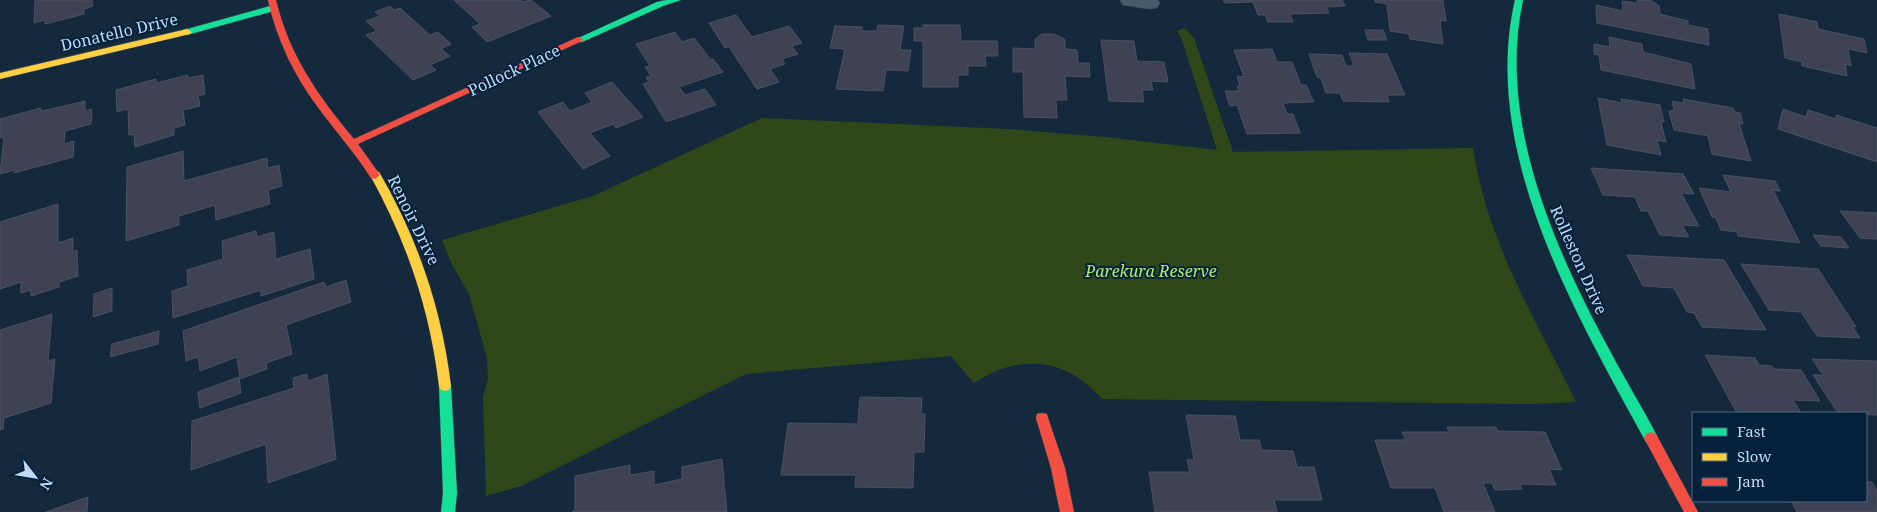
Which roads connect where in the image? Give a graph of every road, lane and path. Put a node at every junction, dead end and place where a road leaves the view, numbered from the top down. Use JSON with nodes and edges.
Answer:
{"nodes":[{"id":1,"x":677,"y":0,"type":"edge"},
{"id":2,"x":1519,"y":0,"type":"edge"},
{"id":3,"x":273,"y":4,"type":"edge"},
{"id":4,"x":0,"y":76,"type":"edge"},
{"id":5,"x":353,"y":143,"type":"junction"},
{"id":6,"x":1042,"y":418,"type":"dead end"},
{"id":7,"x":448,"y":512,"type":"edge"},
{"id":8,"x":1067,"y":512,"type":"edge"},
{"id":9,"x":1691,"y":512,"type":"edge"}],
"edges":[{"from":1,"to":5,"type":"street","name":"Pollock Place"},
{"from":2,"to":9,"type":"street","name":"Rolleston Drive"},
{"from":3,"to":4,"type":"street","name":"Donatello Drive"},
{"from":3,"to":5,"type":"street","name":"Renoir Drive"},
{"from":5,"to":7,"type":"street","name":"Renoir Drive"},
{"from":6,"to":8,"type":"street"}]}
